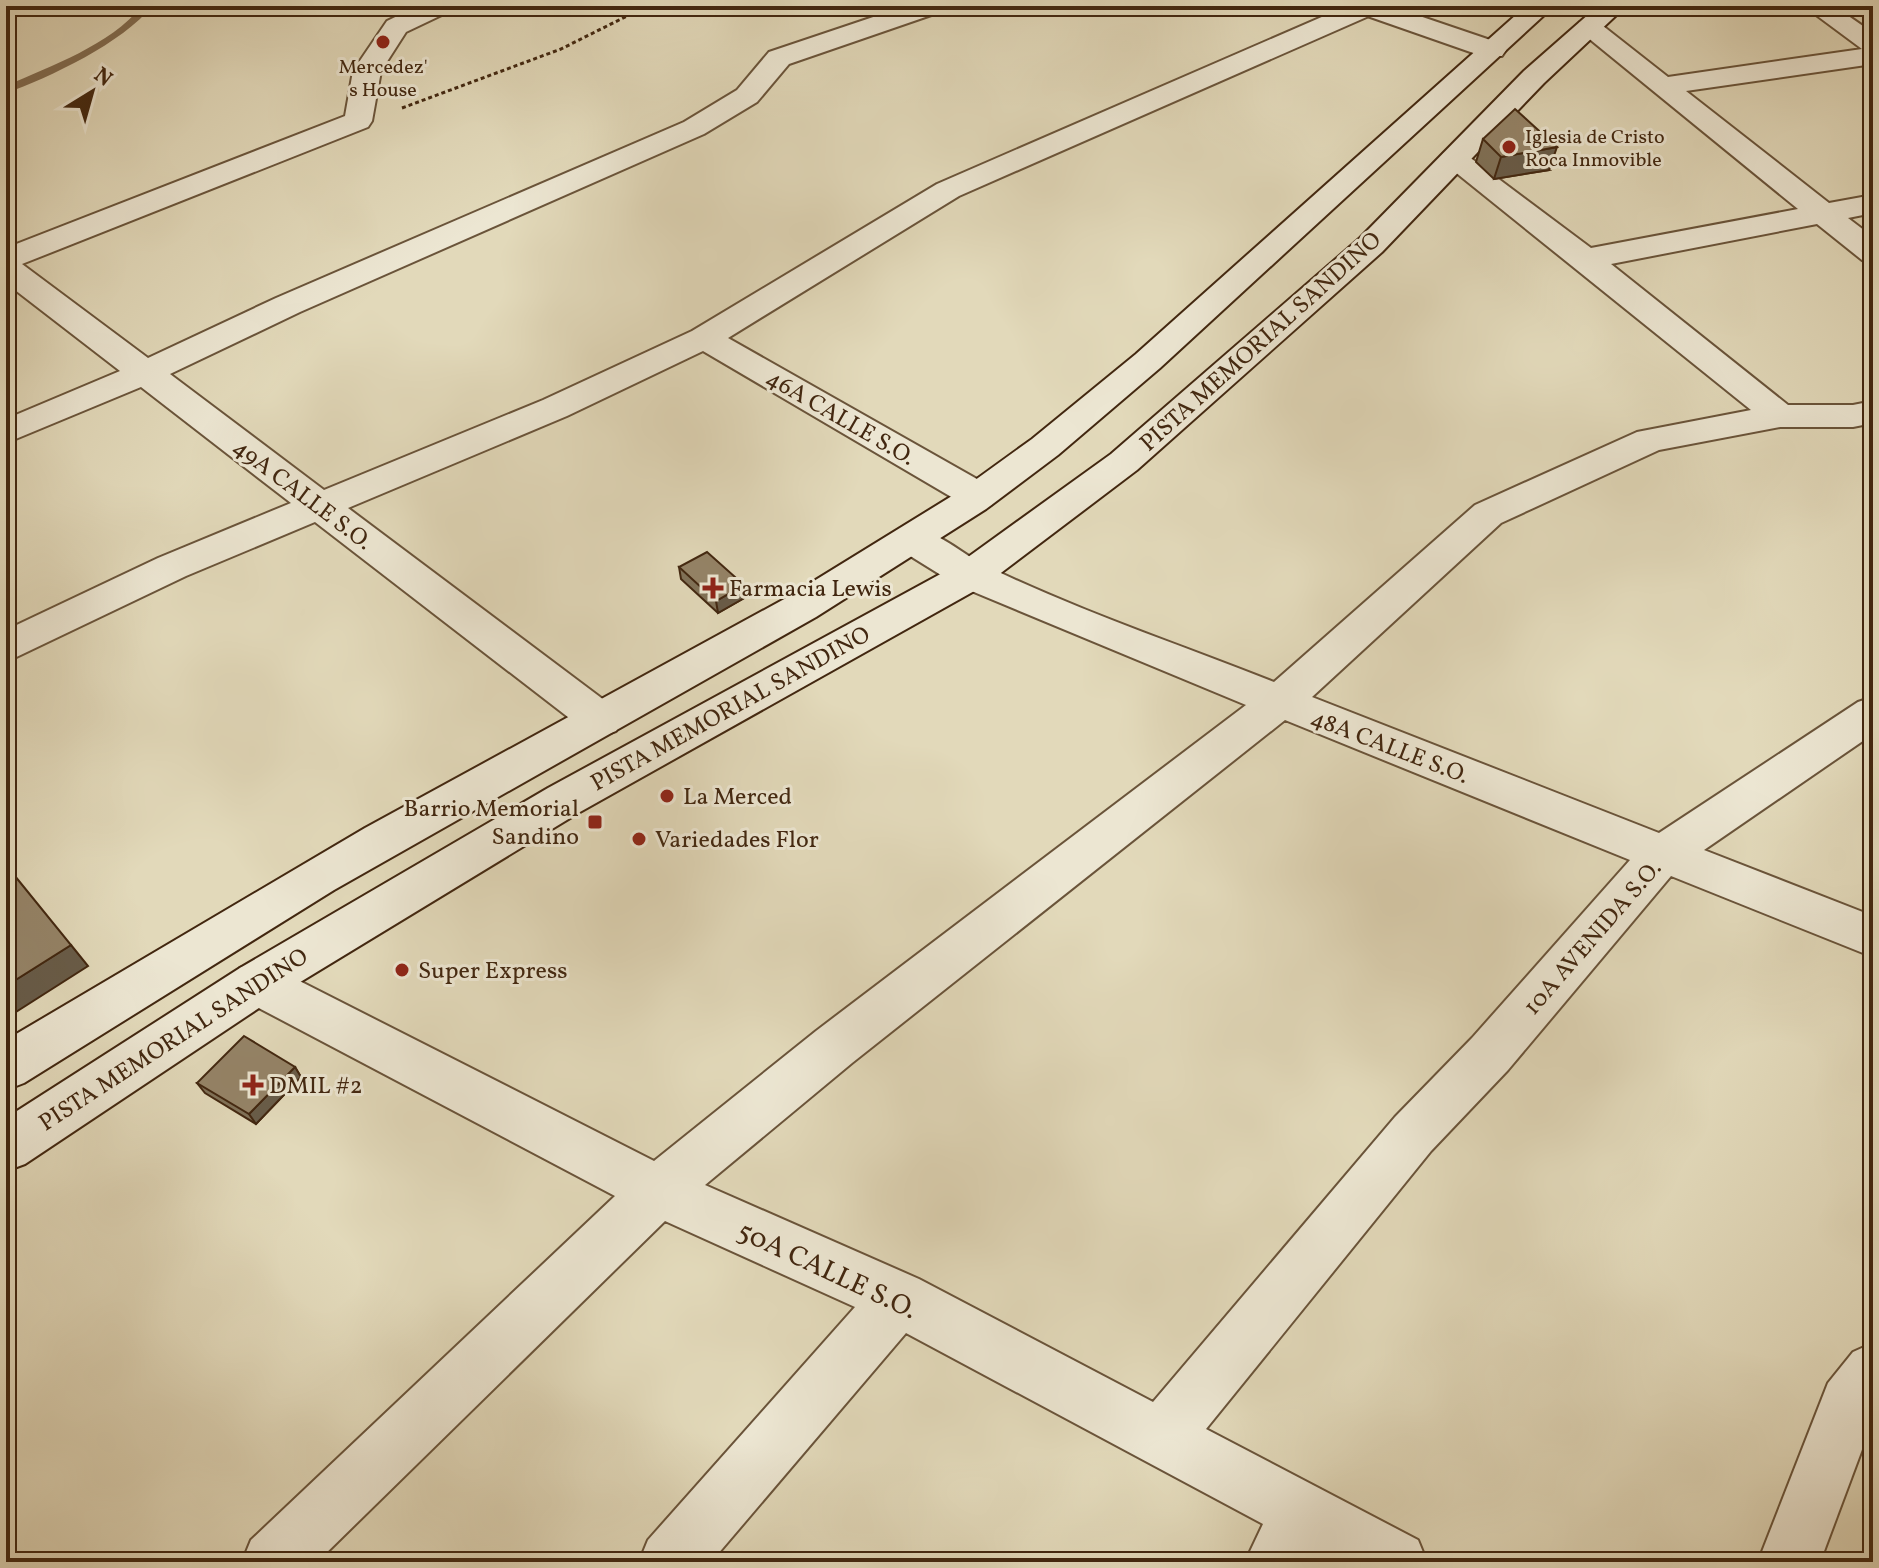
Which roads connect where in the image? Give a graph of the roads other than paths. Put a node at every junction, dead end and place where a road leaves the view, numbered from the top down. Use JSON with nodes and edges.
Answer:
{"nodes":[{"id":1,"x":439,"y":6,"type":"edge"},
{"id":2,"x":931,"y":6,"type":"edge"},
{"id":3,"x":1367,"y":6,"type":"edge"},
{"id":4,"x":1541,"y":6,"type":"edge"},
{"id":5,"x":1613,"y":6,"type":"edge"},
{"id":6,"x":1817,"y":6,"type":"edge"},
{"id":7,"x":1589,"y":28,"type":"junction"},
{"id":8,"x":1873,"y":45,"type":"edge"},
{"id":9,"x":1492,"y":50,"type":"junction"},
{"id":10,"x":1873,"y":56,"type":"edge"},
{"id":11,"x":1665,"y":86,"type":"junction"},
{"id":12,"x":1454,"y":159,"type":"junction"},
{"id":13,"x":1873,"y":204,"type":"edge"},
{"id":14,"x":1821,"y":213,"type":"junction"},
{"id":15,"x":1873,"y":253,"type":"edge"},
{"id":16,"x":6,"y":259,"type":"edge"},
{"id":17,"x":1585,"y":259,"type":"junction"},
{"id":18,"x":6,"y":267,"type":"edge"},
{"id":19,"x":704,"y":338,"type":"junction"},
{"id":20,"x":143,"y":374,"type":"junction"},
{"id":21,"x":1873,"y":412,"type":"edge"},
{"id":22,"x":1780,"y":416,"type":"junction"},
{"id":23,"x":6,"y":432,"type":"edge"},
{"id":24,"x":978,"y":496,"type":"junction"},
{"id":25,"x":321,"y":507,"type":"junction"},
{"id":26,"x":913,"y":540,"type":"junction"},
{"id":27,"x":971,"y":575,"type":"junction"},
{"id":28,"x":6,"y":647,"type":"edge"},
{"id":29,"x":1279,"y":702,"type":"junction"},
{"id":30,"x":1873,"y":713,"type":"edge"},
{"id":31,"x":601,"y":720,"type":"junction"},
{"id":32,"x":1664,"y":853,"type":"junction"},
{"id":33,"x":1873,"y":937,"type":"edge"},
{"id":34,"x":257,"y":983,"type":"junction"},
{"id":35,"x":6,"y":1067,"type":"edge"},
{"id":36,"x":6,"y":1147,"type":"edge"},
{"id":37,"x":658,"y":1191,"type":"junction"},
{"id":38,"x":899,"y":1299,"type":"junction"},
{"id":39,"x":1873,"y":1372,"type":"edge"},
{"id":40,"x":1161,"y":1438,"type":"junction"},
{"id":41,"x":1289,"y":1537,"type":"edge"},
{"id":42,"x":273,"y":1562,"type":"edge"},
{"id":43,"x":670,"y":1562,"type":"edge"},
{"id":44,"x":1396,"y":1562,"type":"edge"},
{"id":45,"x":1789,"y":1562,"type":"edge"}],
"edges":[{"from":1,"to":16,"type":"street"},
{"from":2,"to":20,"type":"street"},
{"from":3,"to":9,"type":"street"},
{"from":3,"to":19,"type":"street"},
{"from":4,"to":9,"type":"street"},
{"from":5,"to":7,"type":"street","name":"PISTA MEMORIAL SANDINO"},
{"from":6,"to":8,"type":"street"},
{"from":7,"to":11,"type":"street"},
{"from":7,"to":12,"type":"street","name":"PISTA MEMORIAL SANDINO"},
{"from":9,"to":24,"type":"street"},
{"from":10,"to":11,"type":"street"},
{"from":11,"to":14,"type":"street"},
{"from":12,"to":17,"type":"street"},
{"from":12,"to":27,"type":"street","name":"PISTA MEMORIAL SANDINO"},
{"from":13,"to":14,"type":"street"},
{"from":14,"to":15,"type":"street"},
{"from":14,"to":17,"type":"street"},
{"from":17,"to":22,"type":"street"},
{"from":18,"to":20,"type":"street","name":"49A CALLE S.O."},
{"from":19,"to":24,"type":"street","name":"46A CALLE S.O."},
{"from":19,"to":25,"type":"street"},
{"from":20,"to":23,"type":"street"},
{"from":20,"to":25,"type":"street","name":"49A CALLE S.O."},
{"from":21,"to":22,"type":"street"},
{"from":22,"to":29,"type":"street"},
{"from":24,"to":26,"type":"street"},
{"from":25,"to":28,"type":"street"},
{"from":25,"to":31,"type":"street","name":"49A CALLE S.O."},
{"from":26,"to":27,"type":"street","name":"48A CALLE S.O."},
{"from":26,"to":31,"type":"street"},
{"from":27,"to":29,"type":"street","name":"48A CALLE S.O."},
{"from":27,"to":34,"type":"street","name":"PISTA MEMORIAL SANDINO"},
{"from":29,"to":32,"type":"street","name":"48A CALLE S.O."},
{"from":29,"to":37,"type":"street"},
{"from":30,"to":32,"type":"street","name":"10A AVENIDA S.O."},
{"from":31,"to":35,"type":"street"},
{"from":32,"to":33,"type":"street","name":"48A CALLE S.O."},
{"from":32,"to":40,"type":"street","name":"10A AVENIDA S.O."},
{"from":34,"to":36,"type":"street","name":"PISTA MEMORIAL SANDINO"},
{"from":34,"to":37,"type":"street","name":"50A CALLE S.O."},
{"from":37,"to":38,"type":"street","name":"50A CALLE S.O."},
{"from":37,"to":42,"type":"street"},
{"from":38,"to":40,"type":"street","name":"50A CALLE S.O."},
{"from":38,"to":43,"type":"street"},
{"from":39,"to":45,"type":"street"},
{"from":40,"to":41,"type":"street","name":"50A CALLE S.O."},
{"from":41,"to":44,"type":"street","name":"50A CALLE S.O."}]}
